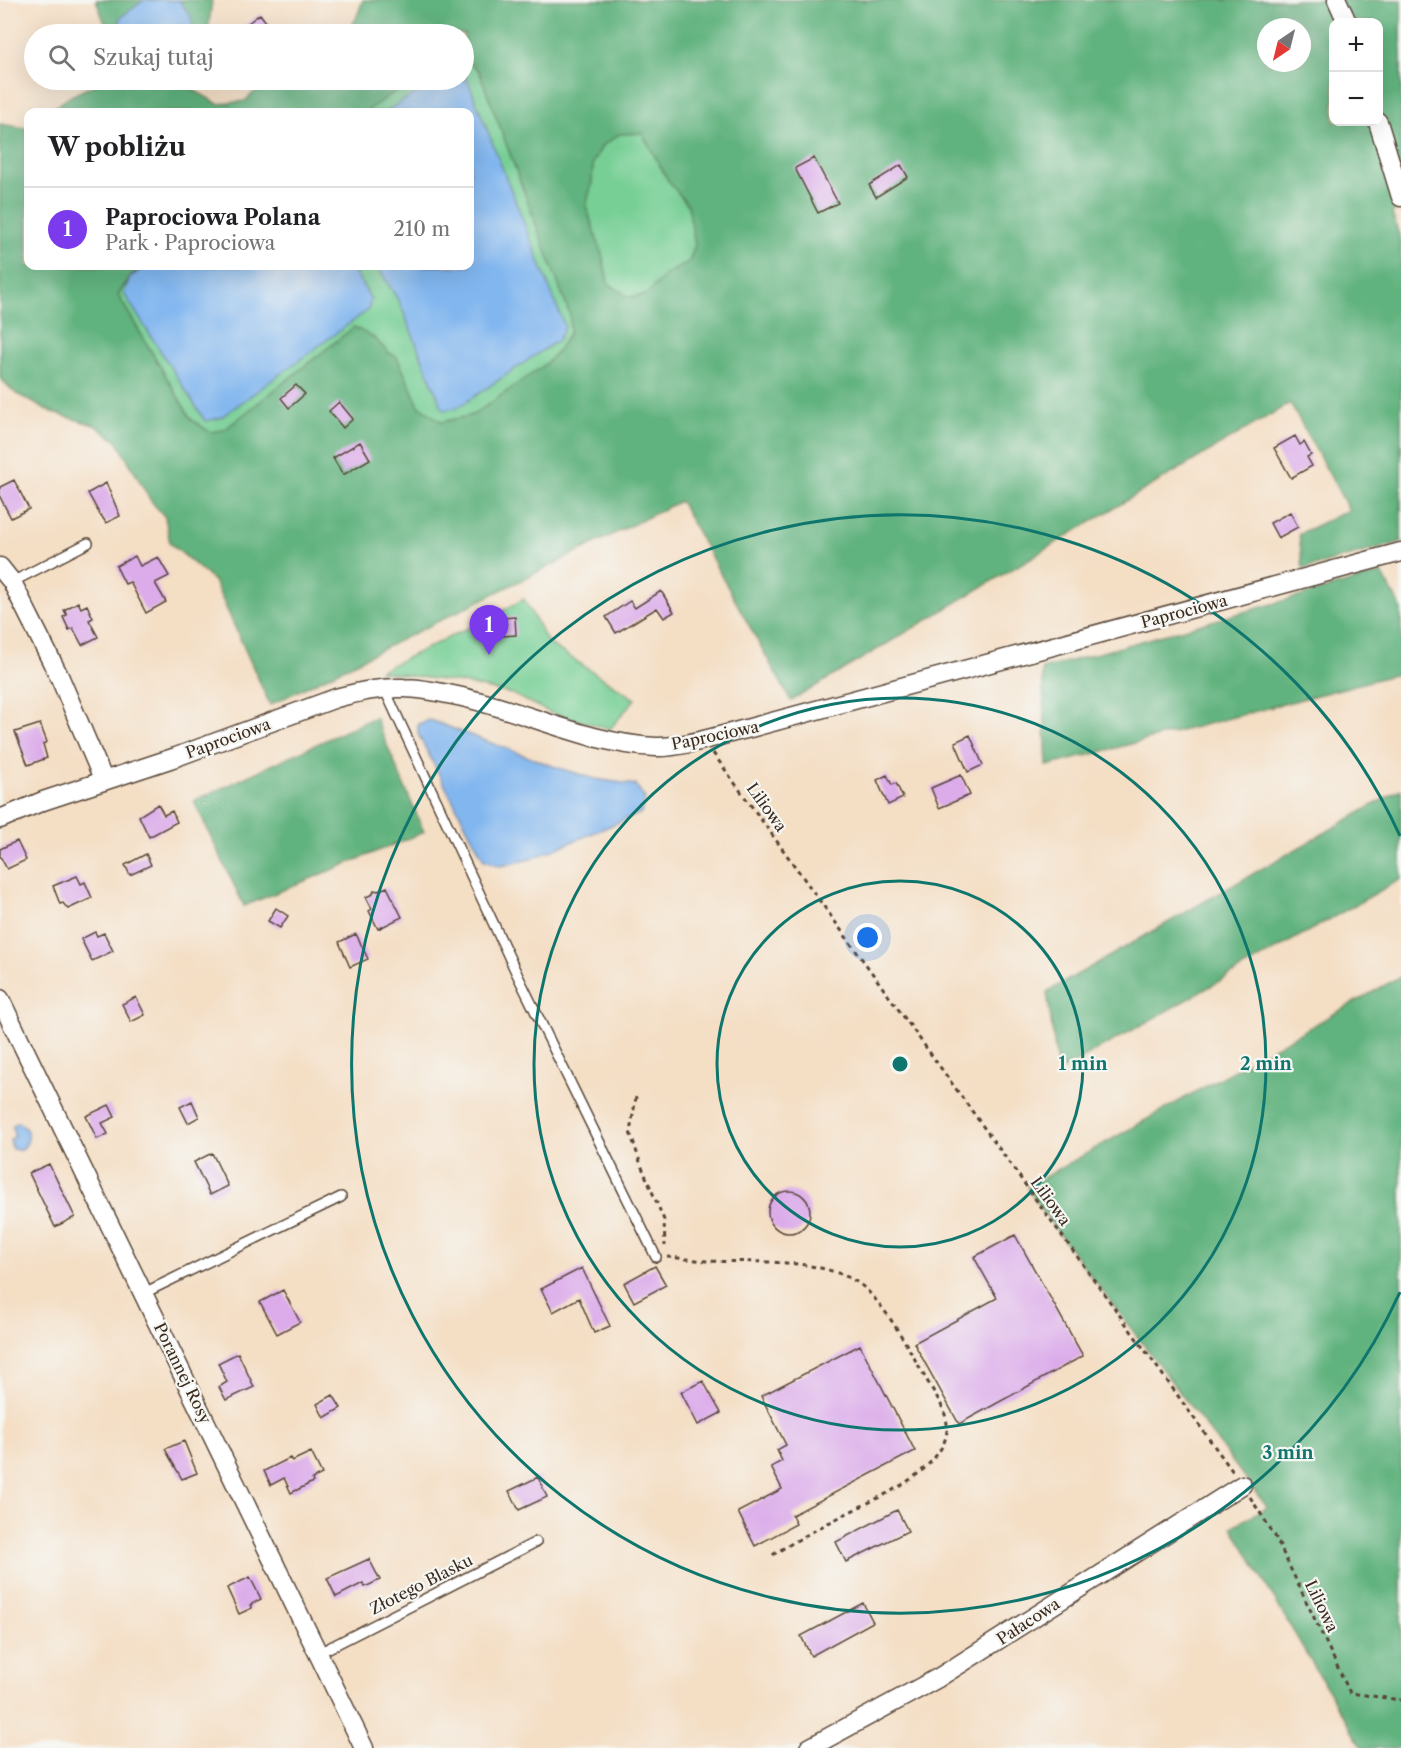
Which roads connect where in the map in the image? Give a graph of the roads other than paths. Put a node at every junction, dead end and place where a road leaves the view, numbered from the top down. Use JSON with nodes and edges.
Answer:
{"nodes":[{"id":1,"x":1337,"y":0,"type":"edge"},
{"id":2,"x":1345,"y":18,"type":"edge"},
{"id":3,"x":1379,"y":126,"type":"edge"},
{"id":4,"x":1401,"y":197,"type":"edge"},
{"id":5,"x":88,"y":543,"type":"dead end"},
{"id":6,"x":1401,"y":552,"type":"edge"},
{"id":7,"x":0,"y":567,"type":"edge"},
{"id":8,"x":12,"y":582,"type":"junction"},
{"id":9,"x":384,"y":688,"type":"junction"},
{"id":10,"x":104,"y":781,"type":"junction"},
{"id":11,"x":0,"y":819,"type":"edge"},
{"id":12,"x":0,"y":999,"type":"edge"},
{"id":13,"x":341,"y":1197,"type":"dead end"},
{"id":14,"x":656,"y":1257,"type":"dead end"},
{"id":15,"x":144,"y":1293,"type":"junction"},
{"id":16,"x":1242,"y":1485,"type":"road end"},
{"id":17,"x":536,"y":1542,"type":"dead end"},
{"id":18,"x":319,"y":1653,"type":"junction"},
{"id":19,"x":364,"y":1748,"type":"edge"},
{"id":20,"x":809,"y":1748,"type":"edge"}],
"edges":[{"from":1,"to":2,"type":"street"},
{"from":3,"to":4,"type":"street"},
{"from":5,"to":8,"type":"lane"},
{"from":6,"to":9,"type":"street","name":"Paprociowa"},
{"from":7,"to":8,"type":"street"},
{"from":8,"to":10,"type":"street"},
{"from":9,"to":10,"type":"street","name":"Paprociowa"},
{"from":9,"to":14,"type":"lane"},
{"from":10,"to":11,"type":"street","name":"Paprociowa"},
{"from":12,"to":15,"type":"street","name":"Porannej Rosy"},
{"from":13,"to":15,"type":"lane"},
{"from":15,"to":18,"type":"street","name":"Porannej Rosy"},
{"from":16,"to":20,"type":"street","name":"Pałacowa"},
{"from":17,"to":18,"type":"lane","name":"Złotego Blasku"},
{"from":18,"to":19,"type":"street","name":"Porannej Rosy"}]}
